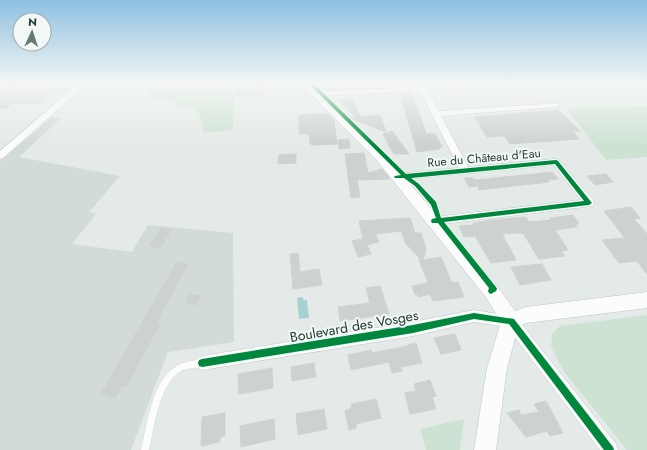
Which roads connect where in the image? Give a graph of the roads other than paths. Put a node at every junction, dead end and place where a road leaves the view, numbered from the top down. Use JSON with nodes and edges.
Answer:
{"nodes":[{"id":1,"x":60,"y":104,"type":"edge"},
{"id":2,"x":326,"y":104,"type":"edge"},
{"id":3,"x":431,"y":104,"type":"edge"},
{"id":4,"x":556,"y":105,"type":"dead end"},
{"id":5,"x":436,"y":114,"type":"junction"},
{"id":6,"x":0,"y":156,"type":"edge"},
{"id":7,"x":465,"y":170,"type":"junction"},
{"id":8,"x":397,"y":177,"type":"junction"},
{"id":9,"x":434,"y":221,"type":"junction"},
{"id":10,"x":647,"y":300,"type":"edge"},
{"id":11,"x":511,"y":321,"type":"junction"},
{"id":12,"x":202,"y":363,"type":"joint"},
{"id":13,"x":145,"y":450,"type":"edge"},
{"id":14,"x":485,"y":450,"type":"edge"},
{"id":15,"x":610,"y":450,"type":"edge"}],
"edges":[{"from":1,"to":6,"type":"street"},
{"from":2,"to":8,"type":"main road"},
{"from":3,"to":5,"type":"street"},
{"from":4,"to":5,"type":"street"},
{"from":5,"to":7,"type":"street"},
{"from":7,"to":8,"type":"street","name":"Rue du Château d'Eau"},
{"from":7,"to":9,"type":"street","name":"Rue du Château d'Eau"},
{"from":8,"to":9,"type":"main road"},
{"from":9,"to":11,"type":"main road"},
{"from":10,"to":11,"type":"main road","name":"Boulevard des Vosges"},
{"from":11,"to":12,"type":"street","name":"Boulevard des Vosges"},
{"from":11,"to":14,"type":"main road"},
{"from":11,"to":15,"type":"street"},
{"from":12,"to":13,"type":"lane"}]}
